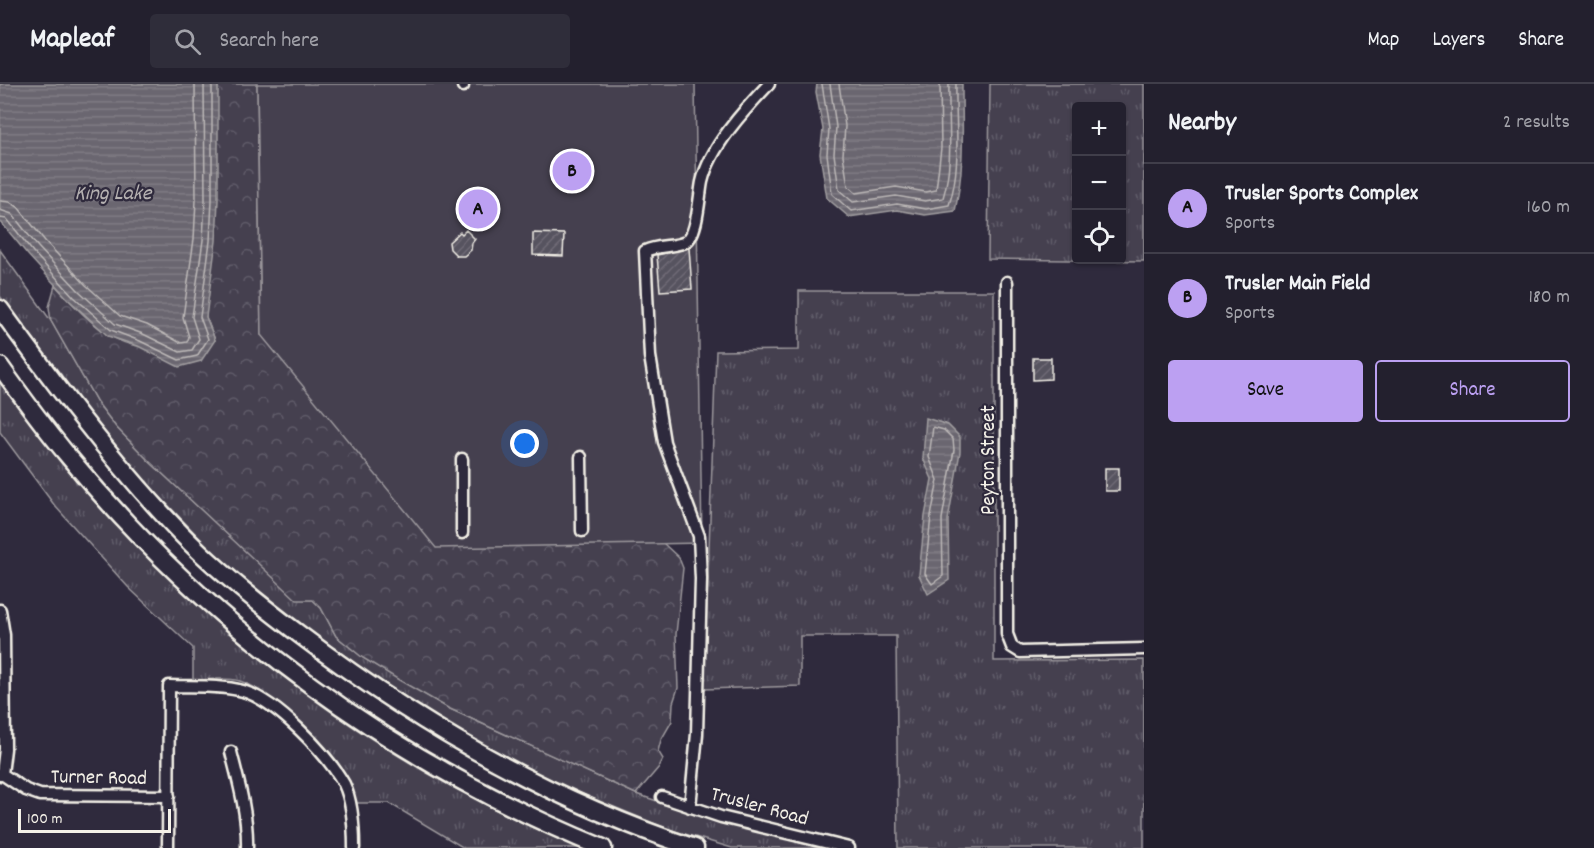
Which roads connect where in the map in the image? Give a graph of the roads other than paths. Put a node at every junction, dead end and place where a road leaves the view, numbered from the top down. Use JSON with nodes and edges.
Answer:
{"nodes":[{"id":1,"x":769,"y":84,"type":"edge"},
{"id":2,"x":1007,"y":282,"type":"dead end"},
{"id":3,"x":0,"y":309,"type":"edge"},
{"id":4,"x":0,"y":366,"type":"edge"},
{"id":5,"x":581,"y":457,"type":"dead end"},
{"id":6,"x":462,"y":459,"type":"dead end"},
{"id":7,"x":582,"y":531,"type":"dead end"},
{"id":8,"x":462,"y":532,"type":"dead end"},
{"id":9,"x":0,"y":610,"type":"edge"},
{"id":10,"x":1144,"y":649,"type":"edge"},
{"id":11,"x":231,"y":752,"type":"dead end"},
{"id":12,"x":1,"y":774,"type":"edge"},
{"id":13,"x":169,"y":796,"type":"junction"},
{"id":14,"x":662,"y":797,"type":"dead end"},
{"id":15,"x":690,"y":807,"type":"junction"},
{"id":16,"x":168,"y":848,"type":"edge"},
{"id":17,"x":247,"y":848,"type":"edge"},
{"id":18,"x":354,"y":848,"type":"edge"},
{"id":19,"x":603,"y":848,"type":"edge"},
{"id":20,"x":695,"y":848,"type":"edge"},
{"id":21,"x":849,"y":848,"type":"edge"}],
"edges":[{"from":1,"to":15,"type":"street"},
{"from":2,"to":10,"type":"street","name":"Peyton Street"},
{"from":3,"to":20,"type":"highway"},
{"from":4,"to":19,"type":"highway"},
{"from":5,"to":7,"type":"street"},
{"from":6,"to":8,"type":"street"},
{"from":9,"to":12,"type":"street"},
{"from":11,"to":17,"type":"street"},
{"from":12,"to":13,"type":"street","name":"Turner Road"},
{"from":13,"to":16,"type":"street"},
{"from":13,"to":18,"type":"street"},
{"from":14,"to":15,"type":"street","name":"Trusler Road"},
{"from":15,"to":21,"type":"street","name":"Trusler Road"}]}
